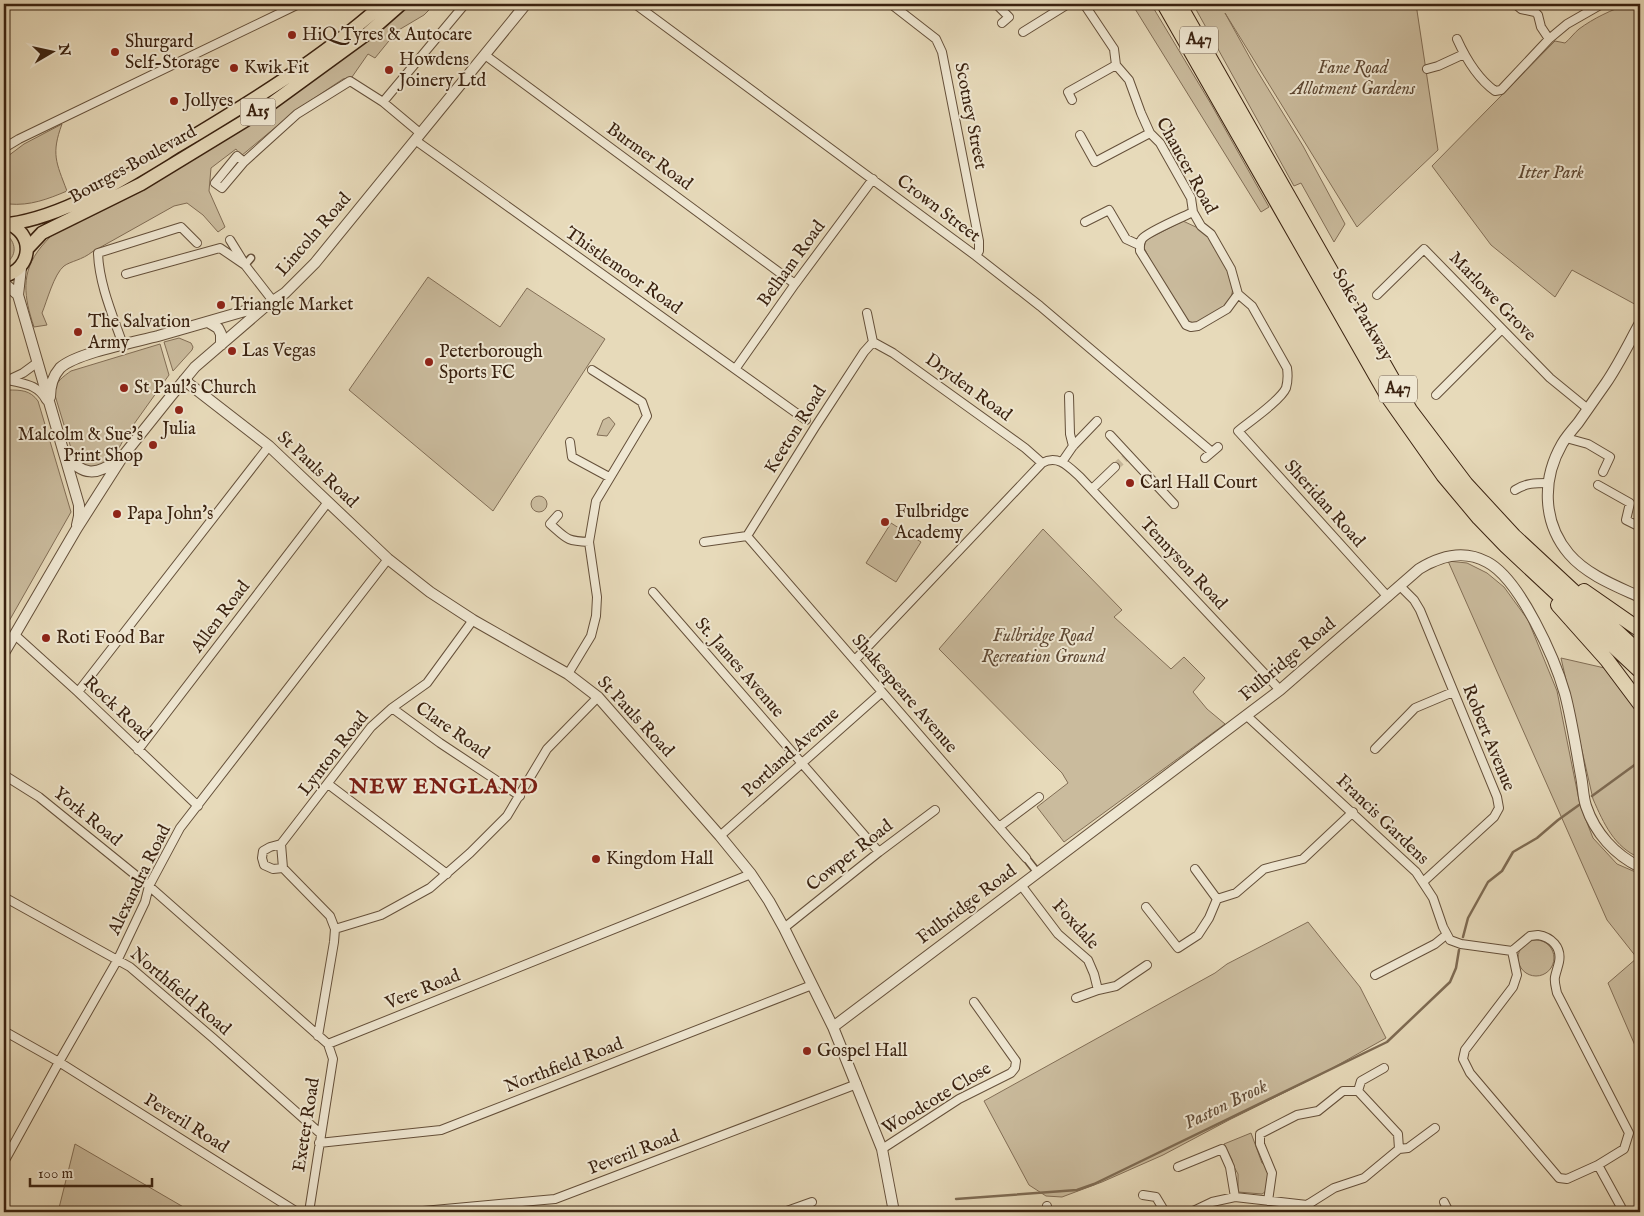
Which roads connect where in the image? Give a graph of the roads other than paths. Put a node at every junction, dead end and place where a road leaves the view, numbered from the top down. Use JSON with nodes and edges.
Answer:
{"nodes":[{"id":1,"x":299,"y":4,"type":"edge"},
{"id":2,"x":383,"y":4,"type":"edge"},
{"id":3,"x":401,"y":4,"type":"edge"},
{"id":4,"x":465,"y":4,"type":"edge"},
{"id":5,"x":526,"y":4,"type":"edge"},
{"id":6,"x":635,"y":4,"type":"edge"},
{"id":7,"x":891,"y":4,"type":"edge"},
{"id":8,"x":996,"y":4,"type":"edge"},
{"id":9,"x":1068,"y":4,"type":"edge"},
{"id":10,"x":1084,"y":4,"type":"edge"},
{"id":11,"x":1164,"y":4,"type":"edge"},
{"id":12,"x":1178,"y":4,"type":"edge"},
{"id":13,"x":1515,"y":4,"type":"edge"},
{"id":14,"x":1602,"y":4,"type":"edge"},
{"id":15,"x":1026,"y":19,"type":"dead end"},
{"id":16,"x":1002,"y":22,"type":"dead end"},
{"id":17,"x":1031,"y":27,"type":"junction"},
{"id":18,"x":1023,"y":32,"type":"dead end"},
{"id":19,"x":1457,"y":39,"type":"dead end"},
{"id":20,"x":1549,"y":39,"type":"junction"},
{"id":21,"x":1464,"y":54,"type":"junction"},
{"id":22,"x":485,"y":55,"type":"junction"},
{"id":23,"x":1116,"y":64,"type":"junction"},
{"id":24,"x":1426,"y":69,"type":"dead end"},
{"id":25,"x":1060,"y":97,"type":"dead end"},
{"id":26,"x":383,"y":102,"type":"junction"},
{"id":27,"x":1150,"y":133,"type":"junction"},
{"id":28,"x":1080,"y":135,"type":"dead end"},
{"id":29,"x":417,"y":136,"type":"junction"},
{"id":30,"x":4,"y":148,"type":"edge"},
{"id":31,"x":244,"y":162,"type":"dead end"},
{"id":32,"x":873,"y":179,"type":"junction"},
{"id":33,"x":100,"y":197,"type":"junction"},
{"id":34,"x":72,"y":212,"type":"junction"},
{"id":35,"x":1193,"y":212,"type":"junction"},
{"id":36,"x":1085,"y":222,"type":"dead end"},
{"id":37,"x":6,"y":223,"type":"edge"},
{"id":38,"x":230,"y":240,"type":"dead end"},
{"id":39,"x":197,"y":243,"type":"dead end"},
{"id":40,"x":1139,"y":245,"type":"junction"},
{"id":41,"x":27,"y":249,"type":"junction"},
{"id":42,"x":976,"y":256,"type":"junction"},
{"id":43,"x":251,"y":258,"type":"dead end"},
{"id":44,"x":245,"y":265,"type":"junction"},
{"id":45,"x":21,"y":268,"type":"junction"},
{"id":46,"x":126,"y":274,"type":"dead end"},
{"id":47,"x":4,"y":276,"type":"edge"},
{"id":48,"x":4,"y":283,"type":"edge"},
{"id":49,"x":795,"y":284,"type":"junction"},
{"id":50,"x":1238,"y":294,"type":"junction"},
{"id":51,"x":18,"y":295,"type":"junction"},
{"id":52,"x":1377,"y":295,"type":"dead end"},
{"id":53,"x":270,"y":303,"type":"junction"},
{"id":54,"x":867,"y":313,"type":"dead end"},
{"id":55,"x":208,"y":322,"type":"junction"},
{"id":56,"x":1640,"y":323,"type":"edge"},
{"id":57,"x":1502,"y":329,"type":"junction"},
{"id":58,"x":873,"y":342,"type":"junction"},
{"id":59,"x":123,"y":345,"type":"junction"},
{"id":60,"x":221,"y":345,"type":"junction"},
{"id":61,"x":38,"y":362,"type":"junction"},
{"id":62,"x":736,"y":368,"type":"junction"},
{"id":63,"x":60,"y":369,"type":"junction"},
{"id":64,"x":592,"y":370,"type":"dead end"},
{"id":65,"x":184,"y":380,"type":"junction"},
{"id":66,"x":6,"y":381,"type":"edge"},
{"id":67,"x":1436,"y":394,"type":"dead end"},
{"id":68,"x":1069,"y":396,"type":"dead end"},
{"id":69,"x":50,"y":408,"type":"junction"},
{"id":70,"x":1588,"y":409,"type":"junction"},
{"id":71,"x":806,"y":420,"type":"joint"},
{"id":72,"x":1097,"y":421,"type":"dead end"},
{"id":73,"x":815,"y":427,"type":"junction"},
{"id":74,"x":1238,"y":431,"type":"joint"},
{"id":75,"x":1110,"y":435,"type":"dead end"},
{"id":76,"x":1566,"y":438,"type":"junction"},
{"id":77,"x":570,"y":442,"type":"dead end"},
{"id":78,"x":269,"y":446,"type":"junction"},
{"id":79,"x":1073,"y":446,"type":"junction"},
{"id":80,"x":64,"y":453,"type":"junction"},
{"id":81,"x":123,"y":456,"type":"junction"},
{"id":82,"x":1206,"y":458,"type":"dead end"},
{"id":83,"x":1062,"y":462,"type":"junction"},
{"id":84,"x":1042,"y":463,"type":"junction"},
{"id":85,"x":1115,"y":467,"type":"tunnel mouth"},
{"id":86,"x":1603,"y":472,"type":"dead end"},
{"id":87,"x":609,"y":477,"type":"junction"},
{"id":88,"x":1548,"y":483,"type":"junction"},
{"id":89,"x":1598,"y":485,"type":"dead end"},
{"id":90,"x":1092,"y":489,"type":"junction"},
{"id":91,"x":1515,"y":490,"type":"dead end"},
{"id":92,"x":328,"y":502,"type":"junction"},
{"id":93,"x":1174,"y":504,"type":"dead end"},
{"id":94,"x":558,"y":515,"type":"dead end"},
{"id":95,"x":1640,"y":527,"type":"edge"},
{"id":96,"x":77,"y":528,"type":"junction"},
{"id":97,"x":747,"y":536,"type":"junction"},
{"id":98,"x":589,"y":542,"type":"junction"},
{"id":99,"x":704,"y":542,"type":"dead end"},
{"id":100,"x":1506,"y":546,"type":"junction"},
{"id":101,"x":388,"y":559,"type":"junction"},
{"id":102,"x":1544,"y":564,"type":"junction"},
{"id":103,"x":1400,"y":586,"type":"junction"},
{"id":104,"x":653,"y":592,"type":"dead end"},
{"id":105,"x":1388,"y":596,"type":"junction"},
{"id":106,"x":1640,"y":597,"type":"edge"},
{"id":107,"x":473,"y":620,"type":"junction"},
{"id":108,"x":1640,"y":630,"type":"edge"},
{"id":109,"x":15,"y":635,"type":"junction"},
{"id":110,"x":4,"y":653,"type":"edge"},
{"id":111,"x":1640,"y":653,"type":"edge"},
{"id":112,"x":856,"y":660,"type":"junction"},
{"id":113,"x":1640,"y":671,"type":"edge"},
{"id":114,"x":568,"y":674,"type":"junction"},
{"id":115,"x":1280,"y":690,"type":"junction"},
{"id":116,"x":78,"y":692,"type":"junction"},
{"id":117,"x":1453,"y":692,"type":"junction"},
{"id":118,"x":882,"y":693,"type":"junction"},
{"id":119,"x":598,"y":697,"type":"junction"},
{"id":120,"x":1640,"y":704,"type":"edge"},
{"id":121,"x":392,"y":708,"type":"junction"},
{"id":122,"x":1247,"y":716,"type":"junction"},
{"id":123,"x":1375,"y":749,"type":"dead end"},
{"id":124,"x":138,"y":750,"type":"junction"},
{"id":125,"x":802,"y":764,"type":"junction"},
{"id":126,"x":4,"y":774,"type":"edge"},
{"id":127,"x":328,"y":784,"type":"junction"},
{"id":128,"x":520,"y":796,"type":"junction"},
{"id":129,"x":1039,"y":797,"type":"dead end"},
{"id":130,"x":198,"y":806,"type":"junction"},
{"id":131,"x":935,"y":810,"type":"dead end"},
{"id":132,"x":1353,"y":812,"type":"junction"},
{"id":133,"x":999,"y":827,"type":"junction"},
{"id":134,"x":720,"y":836,"type":"junction"},
{"id":135,"x":281,"y":844,"type":"junction"},
{"id":136,"x":879,"y":852,"type":"junction"},
{"id":137,"x":1026,"y":858,"type":"joint"},
{"id":138,"x":1640,"y":867,"type":"edge"},
{"id":139,"x":283,"y":868,"type":"junction"},
{"id":140,"x":1195,"y":869,"type":"dead end"},
{"id":141,"x":1037,"y":872,"type":"junction"},
{"id":142,"x":447,"y":874,"type":"junction"},
{"id":143,"x":751,"y":874,"type":"junction"},
{"id":144,"x":1424,"y":882,"type":"junction"},
{"id":145,"x":1021,"y":885,"type":"junction"},
{"id":146,"x":149,"y":886,"type":"junction"},
{"id":147,"x":4,"y":897,"type":"edge"},
{"id":148,"x":1217,"y":899,"type":"junction"},
{"id":149,"x":1146,"y":907,"type":"dead end"},
{"id":150,"x":784,"y":928,"type":"junction"},
{"id":151,"x":335,"y":929,"type":"junction"},
{"id":152,"x":1446,"y":935,"type":"junction"},
{"id":153,"x":1512,"y":951,"type":"junction"},
{"id":154,"x":118,"y":959,"type":"junction"},
{"id":155,"x":1148,"y":965,"type":"dead end"},
{"id":156,"x":1375,"y":975,"type":"dead end"},
{"id":157,"x":812,"y":985,"type":"junction"},
{"id":158,"x":1098,"y":990,"type":"junction"},
{"id":159,"x":1076,"y":998,"type":"dead end"},
{"id":160,"x":974,"y":1002,"type":"dead end"},
{"id":161,"x":833,"y":1027,"type":"junction"},
{"id":162,"x":4,"y":1031,"type":"edge"},
{"id":163,"x":318,"y":1036,"type":"junction"},
{"id":164,"x":328,"y":1044,"type":"junction"},
{"id":165,"x":59,"y":1062,"type":"junction"},
{"id":166,"x":1384,"y":1068,"type":"dead end"},
{"id":167,"x":857,"y":1084,"type":"junction"},
{"id":168,"x":1358,"y":1091,"type":"junction"},
{"id":169,"x":1436,"y":1128,"type":"dead end"},
{"id":170,"x":320,"y":1134,"type":"junction"},
{"id":171,"x":319,"y":1143,"type":"junction"},
{"id":172,"x":1400,"y":1148,"type":"junction"},
{"id":173,"x":882,"y":1149,"type":"junction"},
{"id":174,"x":4,"y":1162,"type":"edge"},
{"id":175,"x":1598,"y":1165,"type":"junction"},
{"id":176,"x":1178,"y":1167,"type":"dead end"},
{"id":177,"x":1143,"y":1195,"type":"dead end"},
{"id":178,"x":1235,"y":1197,"type":"junction"},
{"id":179,"x":1268,"y":1201,"type":"junction"},
{"id":180,"x":812,"y":1202,"type":"dead end"},
{"id":181,"x":1444,"y":1202,"type":"dead end"},
{"id":182,"x":481,"y":1209,"type":"edge"},
{"id":183,"x":1622,"y":1210,"type":"edge"},
{"id":184,"x":297,"y":1212,"type":"edge"},
{"id":185,"x":309,"y":1212,"type":"edge"},
{"id":186,"x":412,"y":1212,"type":"edge"},
{"id":187,"x":784,"y":1212,"type":"edge"},
{"id":188,"x":894,"y":1212,"type":"edge"},
{"id":189,"x":1165,"y":1212,"type":"edge"},
{"id":190,"x":1191,"y":1212,"type":"edge"},
{"id":191,"x":1449,"y":1212,"type":"edge"}],
"edges":[{"from":1,"to":30,"type":"street"},
{"from":2,"to":33,"type":"main road","name":"Bourges Boulevard","number":"A15"},
{"from":3,"to":33,"type":"main road","name":"Bourges Boulevard","number":"A15"},
{"from":4,"to":26,"type":"street"},
{"from":5,"to":22,"type":"street","name":"Lincoln Road"},
{"from":6,"to":32,"type":"street","name":"Crown Street"},
{"from":7,"to":42,"type":"street","name":"Scotney Street"},
{"from":8,"to":16,"type":"street"},
{"from":9,"to":17,"type":"street"},
{"from":10,"to":23,"type":"street","name":"Chaucer Road"},
{"from":11,"to":100,"type":"highway","name":"Soke Parkway","number":"A47"},
{"from":12,"to":102,"type":"highway","name":"Soke Parkway","number":"A47"},
{"from":13,"to":20,"type":"street"},
{"from":14,"to":20,"type":"street"},
{"from":15,"to":17,"type":"street"},
{"from":17,"to":18,"type":"street"},
{"from":19,"to":21,"type":"street"},
{"from":20,"to":21,"type":"street"},
{"from":21,"to":24,"type":"street"},
{"from":22,"to":29,"type":"street","name":"Lincoln Road"},
{"from":22,"to":49,"type":"street","name":"Burmer Road"},
{"from":23,"to":25,"type":"street"},
{"from":23,"to":27,"type":"street","name":"Chaucer Road"},
{"from":26,"to":29,"type":"street","name":"Thistlemoor Road"},
{"from":26,"to":31,"type":"street","name":"Thistlemoor Road"},
{"from":27,"to":28,"type":"street"},
{"from":27,"to":35,"type":"street","name":"Chaucer Road"},
{"from":29,"to":53,"type":"street","name":"Lincoln Road"},
{"from":29,"to":62,"type":"street","name":"Thistlemoor Road"},
{"from":32,"to":42,"type":"street","name":"Crown Street"},
{"from":32,"to":49,"type":"street","name":"Belham Road"},
{"from":33,"to":34,"type":"main road","name":"Bourges Boulevard","number":"A15"},
{"from":34,"to":37,"type":"main road","name":"Bourges Boulevard","number":"A15"},
{"from":34,"to":41,"type":"main road","name":"Bourges Boulevard","number":"A15"},
{"from":35,"to":40,"type":"street"},
{"from":35,"to":50,"type":"street","name":"Chaucer Road"},
{"from":36,"to":40,"type":"street"},
{"from":37,"to":41,"type":"main road"},
{"from":38,"to":44,"type":"street"},
{"from":39,"to":59,"type":"street"},
{"from":40,"to":50,"type":"street"},
{"from":41,"to":45,"type":"main road"},
{"from":42,"to":82,"type":"street","name":"Crown Street"},
{"from":43,"to":44,"type":"street"},
{"from":44,"to":46,"type":"street"},
{"from":44,"to":53,"type":"street"},
{"from":45,"to":47,"type":"main road"},
{"from":45,"to":51,"type":"street"},
{"from":48,"to":51,"type":"street"},
{"from":49,"to":62,"type":"street","name":"Belham Road"},
{"from":50,"to":74,"type":"street","name":"Chaucer Road"},
{"from":51,"to":61,"type":"street"},
{"from":52,"to":57,"type":"street","name":"Marlowe Grove"},
{"from":53,"to":55,"type":"street"},
{"from":53,"to":60,"type":"street","name":"Lincoln Road"},
{"from":54,"to":58,"type":"street"},
{"from":55,"to":59,"type":"street"},
{"from":55,"to":60,"type":"street"},
{"from":56,"to":70,"type":"street"},
{"from":57,"to":67,"type":"street"},
{"from":57,"to":70,"type":"street","name":"Marlowe Grove"},
{"from":58,"to":73,"type":"street","name":"Keeton Road"},
{"from":58,"to":84,"type":"street","name":"Dryden Road"},
{"from":59,"to":63,"type":"street"},
{"from":60,"to":65,"type":"street","name":"Lincoln Road"},
{"from":61,"to":63,"type":"street"},
{"from":61,"to":66,"type":"street"},
{"from":61,"to":69,"type":"street"},
{"from":62,"to":71,"type":"street","name":"Thistlemoor Road"},
{"from":63,"to":69,"type":"street"},
{"from":64,"to":87,"type":"street"},
{"from":65,"to":78,"type":"street","name":"St Pauls Road"},
{"from":65,"to":81,"type":"street","name":"Lincoln Road"},
{"from":66,"to":69,"type":"street"},
{"from":68,"to":79,"type":"street"},
{"from":69,"to":80,"type":"street"},
{"from":70,"to":76,"type":"street"},
{"from":71,"to":73,"type":"street","name":"Thistlemoor Road"},
{"from":72,"to":79,"type":"street"},
{"from":73,"to":97,"type":"street","name":"Keeton Road"},
{"from":74,"to":105,"type":"street","name":"Sheridan Road"},
{"from":75,"to":93,"type":"street"},
{"from":76,"to":86,"type":"street"},
{"from":76,"to":88,"type":"street"},
{"from":77,"to":87,"type":"street"},
{"from":78,"to":92,"type":"street","name":"St Pauls Road"},
{"from":78,"to":116,"type":"street"},
{"from":79,"to":83,"type":"street"},
{"from":80,"to":81,"type":"street"},
{"from":80,"to":96,"type":"street"},
{"from":81,"to":96,"type":"street","name":"Lincoln Road"},
{"from":83,"to":84,"type":"street"},
{"from":83,"to":90,"type":"street","name":"Tennyson Road"},
{"from":84,"to":112,"type":"street"},
{"from":85,"to":90,"type":"street"},
{"from":87,"to":98,"type":"street"},
{"from":88,"to":91,"type":"street"},
{"from":88,"to":106,"type":"street"},
{"from":89,"to":95,"type":"street"},
{"from":90,"to":115,"type":"street","name":"Tennyson Road"},
{"from":92,"to":101,"type":"street","name":"St Pauls Road"},
{"from":92,"to":124,"type":"street","name":"Allen Road"},
{"from":94,"to":98,"type":"street"},
{"from":96,"to":109,"type":"street","name":"Lincoln Road"},
{"from":97,"to":99,"type":"street"},
{"from":97,"to":112,"type":"street","name":"Shakespeare Avenue"},
{"from":98,"to":114,"type":"street"},
{"from":100,"to":113,"type":"highway","name":"Soke Parkway","number":"A47"},
{"from":100,"to":120,"type":"highway","number":"A47"},
{"from":101,"to":107,"type":"street","name":"St Pauls Road"},
{"from":101,"to":130,"type":"street","name":"Alexandra Road"},
{"from":102,"to":108,"type":"highway","number":"A47"},
{"from":102,"to":111,"type":"highway","name":"Soke Parkway","number":"A47"},
{"from":103,"to":105,"type":"street","name":"Fulbridge Road"},
{"from":103,"to":117,"type":"street","name":"Robert Avenue"},
{"from":103,"to":138,"type":"street","name":"Fulbridge Road"},
{"from":104,"to":125,"type":"street","name":"St. James Avenue"},
{"from":105,"to":115,"type":"street","name":"Fulbridge Road"},
{"from":107,"to":114,"type":"street","name":"St Pauls Road"},
{"from":107,"to":121,"type":"street","name":"Lynton Road"},
{"from":109,"to":110,"type":"street","name":"Lincoln Road"},
{"from":109,"to":116,"type":"street","name":"Rock Road"},
{"from":112,"to":118,"type":"street","name":"Shakespeare Avenue"},
{"from":114,"to":119,"type":"street","name":"St Pauls Road"},
{"from":115,"to":122,"type":"street","name":"Fulbridge Road"},
{"from":116,"to":124,"type":"street","name":"Rock Road"},
{"from":117,"to":123,"type":"street"},
{"from":117,"to":144,"type":"street","name":"Robert Avenue"},
{"from":118,"to":125,"type":"street","name":"Portland Avenue"},
{"from":118,"to":133,"type":"street","name":"Shakespeare Avenue"},
{"from":119,"to":128,"type":"street"},
{"from":119,"to":134,"type":"street","name":"St Pauls Road"},
{"from":121,"to":127,"type":"street","name":"Lynton Road"},
{"from":121,"to":128,"type":"street","name":"Clare Road"},
{"from":122,"to":132,"type":"street","name":"Francis Gardens"},
{"from":122,"to":141,"type":"street","name":"Fulbridge Road"},
{"from":124,"to":130,"type":"street","name":"Rock Road"},
{"from":125,"to":134,"type":"street","name":"Portland Avenue"},
{"from":125,"to":136,"type":"street","name":"St. James Avenue"},
{"from":126,"to":146,"type":"street","name":"York Road"},
{"from":127,"to":135,"type":"street","name":"Lynton Road"},
{"from":127,"to":142,"type":"street"},
{"from":128,"to":142,"type":"street"},
{"from":129,"to":133,"type":"street"},
{"from":130,"to":146,"type":"street","name":"Alexandra Road"},
{"from":131,"to":136,"type":"street","name":"Cowper Road"},
{"from":132,"to":144,"type":"street","name":"Francis Gardens"},
{"from":132,"to":148,"type":"street"},
{"from":133,"to":137,"type":"street","name":"Shakespeare Avenue"},
{"from":134,"to":143,"type":"street","name":"St Pauls Road"},
{"from":135,"to":139,"type":"street"},
{"from":135,"to":139,"type":"street","name":"Lynton Road"},
{"from":136,"to":150,"type":"street","name":"Cowper Road"},
{"from":137,"to":141,"type":"street","name":"Shakespeare Avenue"},
{"from":139,"to":151,"type":"street","name":"Lynton Road"},
{"from":140,"to":148,"type":"street"},
{"from":141,"to":145,"type":"street","name":"Fulbridge Road"},
{"from":142,"to":151,"type":"street"},
{"from":143,"to":150,"type":"street","name":"St Pauls Road"},
{"from":143,"to":164,"type":"street","name":"Vere Road"},
{"from":144,"to":152,"type":"street","name":"Francis Gardens"},
{"from":145,"to":158,"type":"street","name":"Foxdale"},
{"from":145,"to":161,"type":"street","name":"Fulbridge Road"},
{"from":146,"to":154,"type":"street","name":"Alexandra Road"},
{"from":146,"to":163,"type":"street"},
{"from":147,"to":154,"type":"street","name":"Northfield Road"},
{"from":148,"to":149,"type":"street"},
{"from":150,"to":157,"type":"street","name":"St Pauls Road"},
{"from":151,"to":163,"type":"street"},
{"from":152,"to":153,"type":"street"},
{"from":152,"to":156,"type":"street"},
{"from":153,"to":175,"type":"street"},
{"from":153,"to":175,"type":"street"},
{"from":154,"to":165,"type":"street","name":"Alexandra Road"},
{"from":154,"to":170,"type":"street","name":"Northfield Road"},
{"from":155,"to":158,"type":"street"},
{"from":157,"to":161,"type":"street","name":"St Pauls Road"},
{"from":157,"to":171,"type":"street","name":"Northfield Road"},
{"from":158,"to":159,"type":"street"},
{"from":160,"to":173,"type":"street","name":"Woodcote Close"},
{"from":161,"to":167,"type":"street","name":"St Pauls Road"},
{"from":162,"to":165,"type":"street","name":"Peveril Road"},
{"from":163,"to":164,"type":"street"},
{"from":164,"to":170,"type":"street","name":"Exeter Road"},
{"from":165,"to":174,"type":"street","name":"Alexandra Road"},
{"from":165,"to":184,"type":"street","name":"Peveril Road"},
{"from":166,"to":168,"type":"street"},
{"from":167,"to":173,"type":"street","name":"St Pauls Road"},
{"from":167,"to":182,"type":"street","name":"Peveril Road"},
{"from":168,"to":172,"type":"street"},
{"from":168,"to":179,"type":"street"},
{"from":169,"to":172,"type":"street"},
{"from":170,"to":171,"type":"street","name":"Exeter Road"},
{"from":171,"to":185,"type":"street","name":"Exeter Road"},
{"from":172,"to":179,"type":"street"},
{"from":173,"to":188,"type":"street","name":"St Pauls Road"},
{"from":175,"to":183,"type":"street"},
{"from":176,"to":178,"type":"street"},
{"from":177,"to":189,"type":"street"},
{"from":178,"to":179,"type":"street"},
{"from":178,"to":190,"type":"street"},
{"from":180,"to":187,"type":"street"},
{"from":181,"to":191,"type":"street"},
{"from":182,"to":186,"type":"street","name":"Peveril Road"}]}
